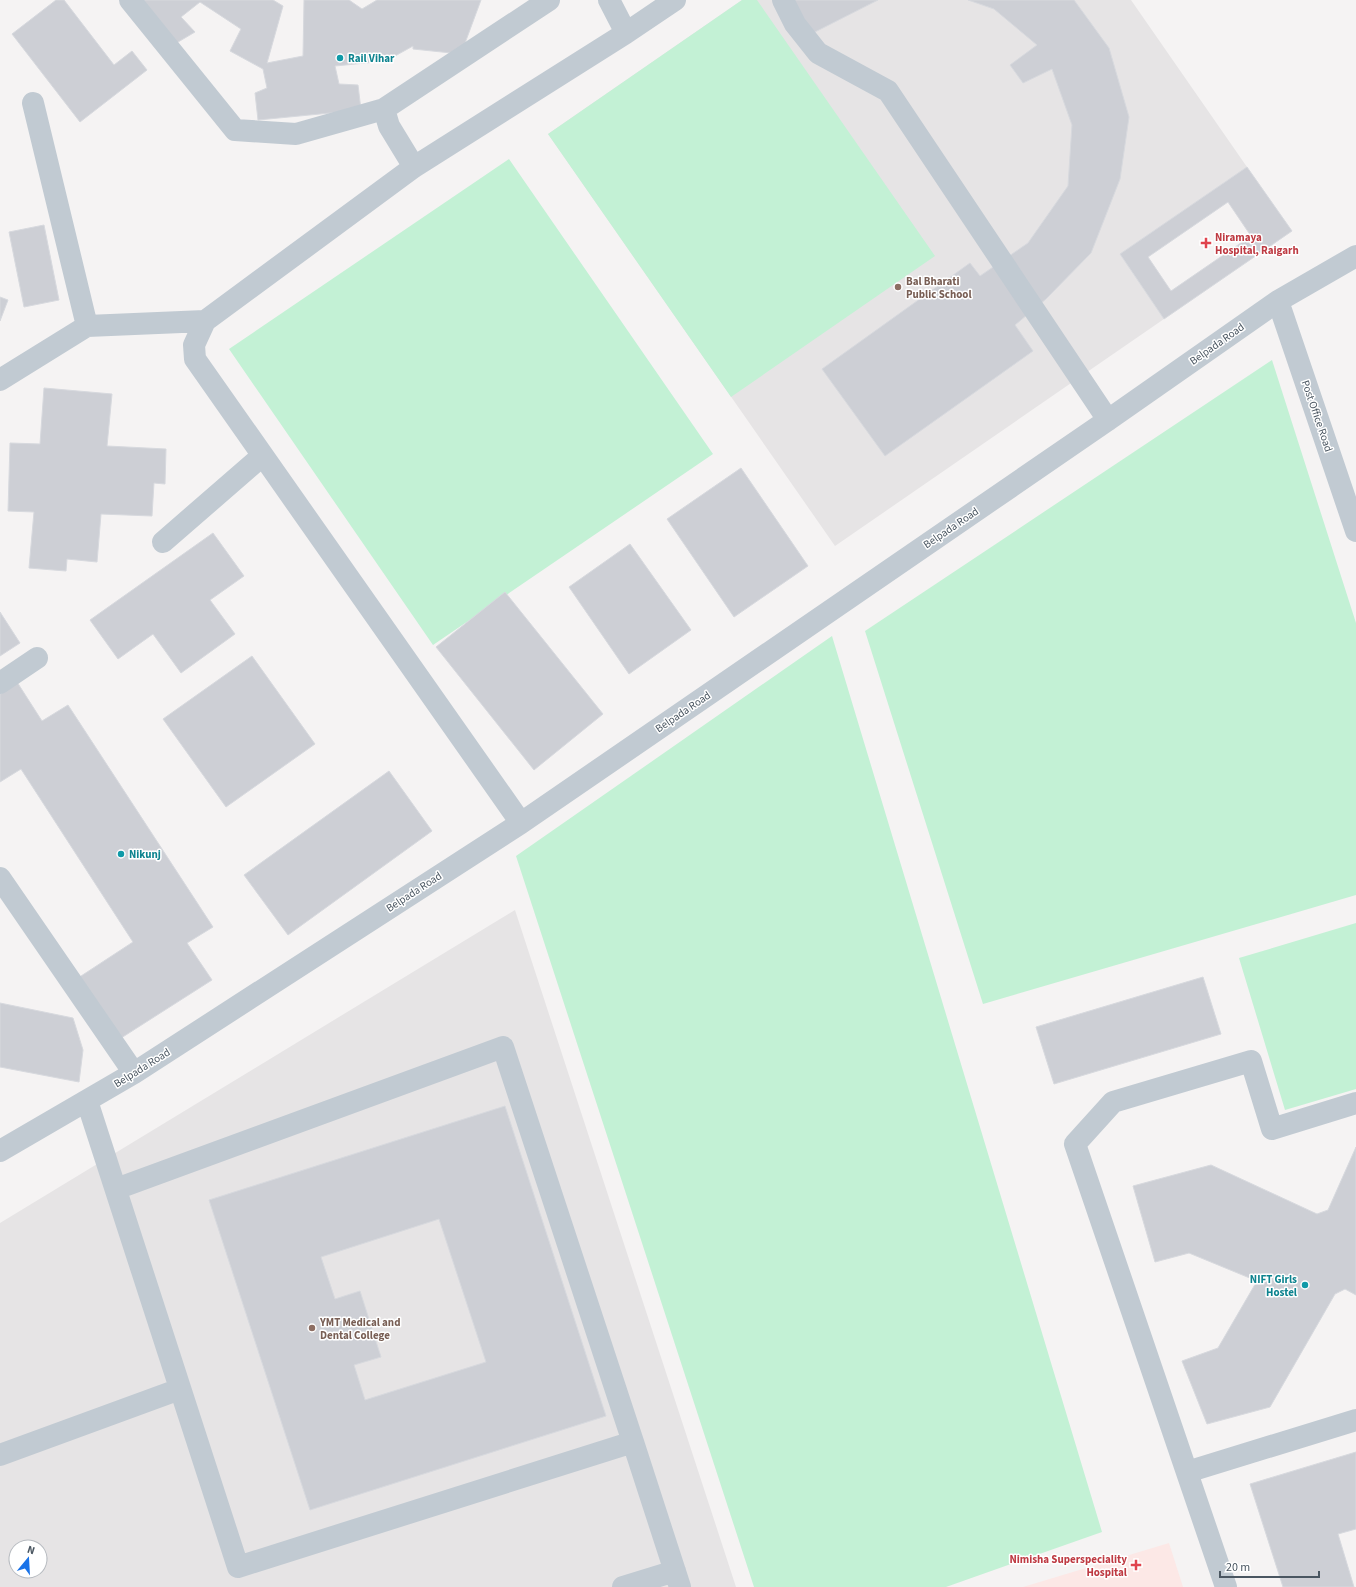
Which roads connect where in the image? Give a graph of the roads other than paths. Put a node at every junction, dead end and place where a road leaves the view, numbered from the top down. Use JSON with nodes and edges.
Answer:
{"nodes":[{"id":1,"x":130,"y":0,"type":"edge"},
{"id":2,"x":549,"y":0,"type":"edge"},
{"id":3,"x":609,"y":0,"type":"edge"},
{"id":4,"x":675,"y":0,"type":"edge"},
{"id":5,"x":783,"y":0,"type":"edge"},
{"id":6,"x":626,"y":33,"type":"junction"},
{"id":7,"x":34,"y":103,"type":"dead end"},
{"id":8,"x":384,"y":109,"type":"junction"},
{"id":9,"x":414,"y":167,"type":"junction"},
{"id":10,"x":1356,"y":256,"type":"edge"},
{"id":11,"x":1278,"y":301,"type":"junction"},
{"id":12,"x":204,"y":321,"type":"junction"},
{"id":13,"x":87,"y":326,"type":"junction"},
{"id":14,"x":0,"y":380,"type":"edge"},
{"id":15,"x":1108,"y":420,"type":"junction"},
{"id":16,"x":262,"y":456,"type":"junction"},
{"id":17,"x":1356,"y":531,"type":"edge"},
{"id":18,"x":163,"y":542,"type":"dead end"},
{"id":19,"x":37,"y":658,"type":"dead end"},
{"id":20,"x":0,"y":684,"type":"edge"},
{"id":21,"x":521,"y":823,"type":"junction"},
{"id":22,"x":0,"y":878,"type":"edge"},
{"id":23,"x":134,"y":1073,"type":"junction"},
{"id":24,"x":87,"y":1101,"type":"junction"},
{"id":25,"x":1356,"y":1103,"type":"edge"},
{"id":26,"x":0,"y":1151,"type":"edge"},
{"id":27,"x":116,"y":1189,"type":"junction"},
{"id":28,"x":180,"y":1389,"type":"junction"},
{"id":29,"x":1356,"y":1420,"type":"edge"},
{"id":30,"x":633,"y":1442,"type":"junction"},
{"id":31,"x":0,"y":1455,"type":"edge"},
{"id":32,"x":1187,"y":1472,"type":"junction"},
{"id":33,"x":678,"y":1579,"type":"edge"},
{"id":34,"x":623,"y":1587,"type":"edge"},
{"id":35,"x":1226,"y":1587,"type":"edge"}],
"edges":[{"from":1,"to":8,"type":"street"},
{"from":2,"to":8,"type":"street"},
{"from":3,"to":6,"type":"street"},
{"from":4,"to":6,"type":"street"},
{"from":5,"to":15,"type":"street"},
{"from":6,"to":9,"type":"street"},
{"from":7,"to":13,"type":"street"},
{"from":8,"to":9,"type":"street"},
{"from":9,"to":12,"type":"street"},
{"from":10,"to":11,"type":"street","name":"Belpada Road"},
{"from":11,"to":15,"type":"street","name":"Belpada Road"},
{"from":11,"to":17,"type":"street","name":"Post Office Road"},
{"from":12,"to":13,"type":"street"},
{"from":12,"to":16,"type":"street"},
{"from":13,"to":14,"type":"street"},
{"from":15,"to":21,"type":"street","name":"Belpada Road"},
{"from":16,"to":18,"type":"street"},
{"from":16,"to":21,"type":"street"},
{"from":19,"to":20,"type":"street"},
{"from":21,"to":23,"type":"street","name":"Belpada Road"},
{"from":22,"to":23,"type":"street"},
{"from":23,"to":24,"type":"street","name":"Belpada Road"},
{"from":24,"to":26,"type":"street","name":"Belpada Road"},
{"from":24,"to":27,"type":"street"},
{"from":25,"to":32,"type":"street"},
{"from":27,"to":28,"type":"street"},
{"from":27,"to":30,"type":"street"},
{"from":28,"to":30,"type":"street"},
{"from":28,"to":31,"type":"street"},
{"from":29,"to":32,"type":"street"},
{"from":30,"to":33,"type":"street"},
{"from":32,"to":35,"type":"street"},
{"from":33,"to":34,"type":"street"}]}
